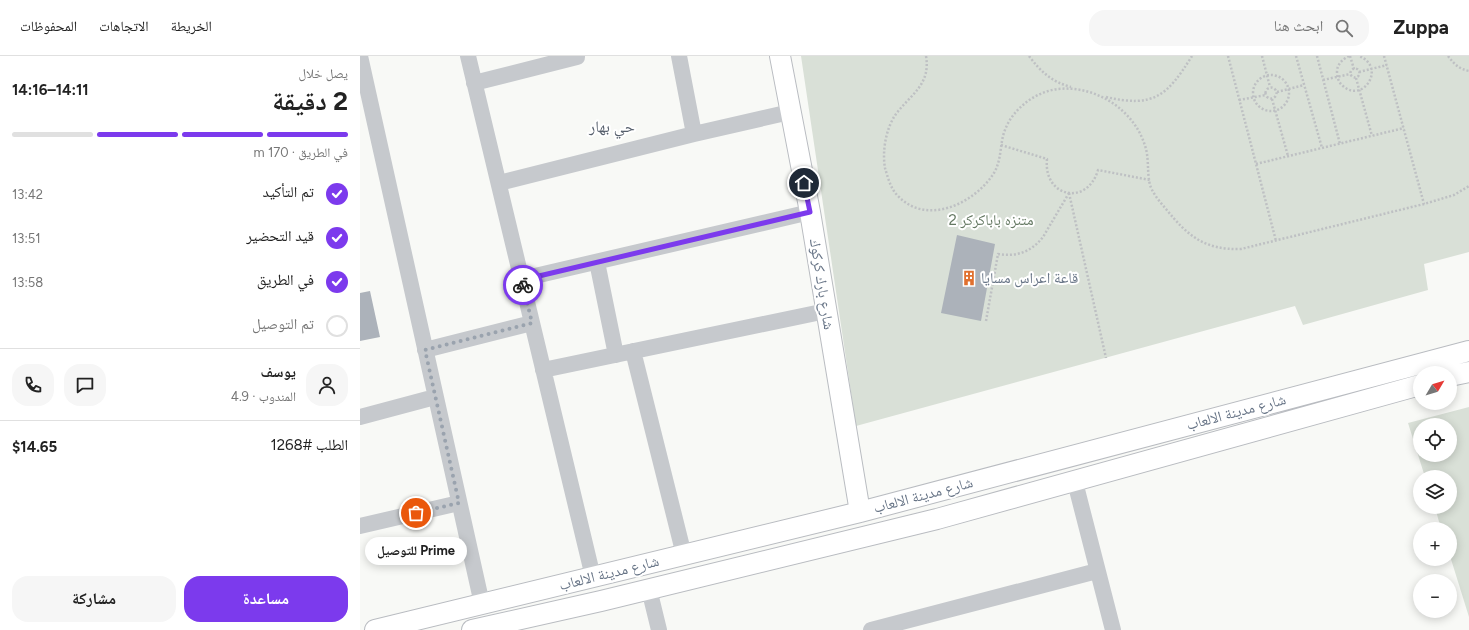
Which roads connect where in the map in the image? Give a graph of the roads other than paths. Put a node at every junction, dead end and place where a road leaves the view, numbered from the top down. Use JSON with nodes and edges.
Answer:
{"nodes":[{"id":1,"x":360,"y":56,"type":"edge"},
{"id":2,"x":468,"y":56,"type":"edge"},
{"id":3,"x":579,"y":56,"type":"edge"},
{"id":4,"x":679,"y":56,"type":"edge"},
{"id":5,"x":780,"y":56,"type":"edge"},
{"id":6,"x":474,"y":83,"type":"junction"},
{"id":7,"x":790,"y":112,"type":"junction"},
{"id":8,"x":366,"y":113,"type":"edge"},
{"id":9,"x":694,"y":134,"type":"junction"},
{"id":10,"x":500,"y":184,"type":"junction"},
{"id":11,"x":810,"y":212,"type":"junction"},
{"id":12,"x":597,"y":262,"type":"junction"},
{"id":13,"x":522,"y":280,"type":"junction"},
{"id":14,"x":826,"y":311,"type":"junction"},
{"id":15,"x":532,"y":323,"type":"junction"},
{"id":16,"x":425,"y":350,"type":"junction"},
{"id":17,"x":633,"y":351,"type":"junction"},
{"id":18,"x":1469,"y":351,"type":"edge"},
{"id":19,"x":616,"y":355,"type":"junction"},
{"id":20,"x":543,"y":370,"type":"junction"},
{"id":21,"x":1469,"y":372,"type":"edge"},
{"id":22,"x":1457,"y":375,"type":"edge"},
{"id":23,"x":1413,"y":387,"type":"edge"},
{"id":24,"x":435,"y":397,"type":"junction"},
{"id":25,"x":360,"y":417,"type":"edge"},
{"id":26,"x":1172,"y":429,"type":"junction"},
{"id":27,"x":1179,"y":452,"type":"junction"},
{"id":28,"x":1075,"y":482,"type":"junction"},
{"id":29,"x":459,"y":503,"type":"junction"},
{"id":30,"x":860,"y":512,"type":"junction"},
{"id":31,"x":360,"y":526,"type":"edge"},
{"id":32,"x":763,"y":536,"type":"junction"},
{"id":33,"x":684,"y":555,"type":"junction"},
{"id":34,"x":770,"y":560,"type":"junction"},
{"id":35,"x":1097,"y":572,"type":"junction"},
{"id":36,"x":593,"y":577,"type":"junction"},
{"id":37,"x":649,"y":589,"type":"junction"},
{"id":38,"x":482,"y":604,"type":"junction"},
{"id":39,"x":375,"y":630,"type":"edge"},
{"id":40,"x":472,"y":630,"type":"edge"},
{"id":41,"x":659,"y":630,"type":"edge"},
{"id":42,"x":871,"y":630,"type":"edge"},
{"id":43,"x":1113,"y":630,"type":"edge"}],
"edges":[{"from":1,"to":8,"type":"street"},
{"from":2,"to":6,"type":"street"},
{"from":3,"to":6,"type":"street"},
{"from":4,"to":9,"type":"street"},
{"from":5,"to":7,"type":"main road","name":"شارع بارك كركوك"},
{"from":6,"to":10,"type":"street"},
{"from":7,"to":9,"type":"street"},
{"from":7,"to":11,"type":"main road","name":"شارع بارك كركوك"},
{"from":8,"to":16,"type":"street"},
{"from":9,"to":10,"type":"street"},
{"from":10,"to":13,"type":"street"},
{"from":11,"to":12,"type":"street"},
{"from":11,"to":14,"type":"main road","name":"شارع بارك كركوك"},
{"from":12,"to":13,"type":"street"},
{"from":12,"to":19,"type":"street"},
{"from":13,"to":15,"type":"street"},
{"from":14,"to":17,"type":"street"},
{"from":14,"to":30,"type":"main road","name":"شارع بارك كركوك"},
{"from":15,"to":16,"type":"street"},
{"from":15,"to":20,"type":"street"},
{"from":16,"to":24,"type":"street"},
{"from":17,"to":19,"type":"street"},
{"from":17,"to":33,"type":"street"},
{"from":18,"to":26,"type":"main road","name":"شارع مدينة الالعاب"},
{"from":19,"to":20,"type":"street"},
{"from":20,"to":36,"type":"street"},
{"from":21,"to":22,"type":"main road"},
{"from":23,"to":27,"type":"main road","name":"شارع مدينة الالعاب"},
{"from":24,"to":25,"type":"street"},
{"from":24,"to":29,"type":"street"},
{"from":26,"to":27,"type":"main road"},
{"from":26,"to":30,"type":"main road","name":"شارع مدينة الالعاب"},
{"from":27,"to":28,"type":"main road","name":"شارع مدينة الالعاب"},
{"from":28,"to":34,"type":"main road","name":"شارع مدينة الالعاب"},
{"from":28,"to":35,"type":"street"},
{"from":29,"to":31,"type":"street"},
{"from":29,"to":38,"type":"street"},
{"from":30,"to":32,"type":"main road","name":"شارع مدينة الالعاب"},
{"from":32,"to":33,"type":"main road","name":"شارع مدينة الالعاب"},
{"from":32,"to":34,"type":"main road"},
{"from":33,"to":36,"type":"main road","name":"شارع مدينة الالعاب"},
{"from":34,"to":37,"type":"main road","name":"شارع مدينة الالعاب"},
{"from":35,"to":42,"type":"street"},
{"from":35,"to":43,"type":"street"},
{"from":36,"to":38,"type":"main road","name":"شارع مدينة الالعاب"},
{"from":37,"to":40,"type":"main road","name":"شارع مدينة الالعاب"},
{"from":37,"to":41,"type":"street"},
{"from":38,"to":39,"type":"main road","name":"شارع مدينة الالعاب"}]}
